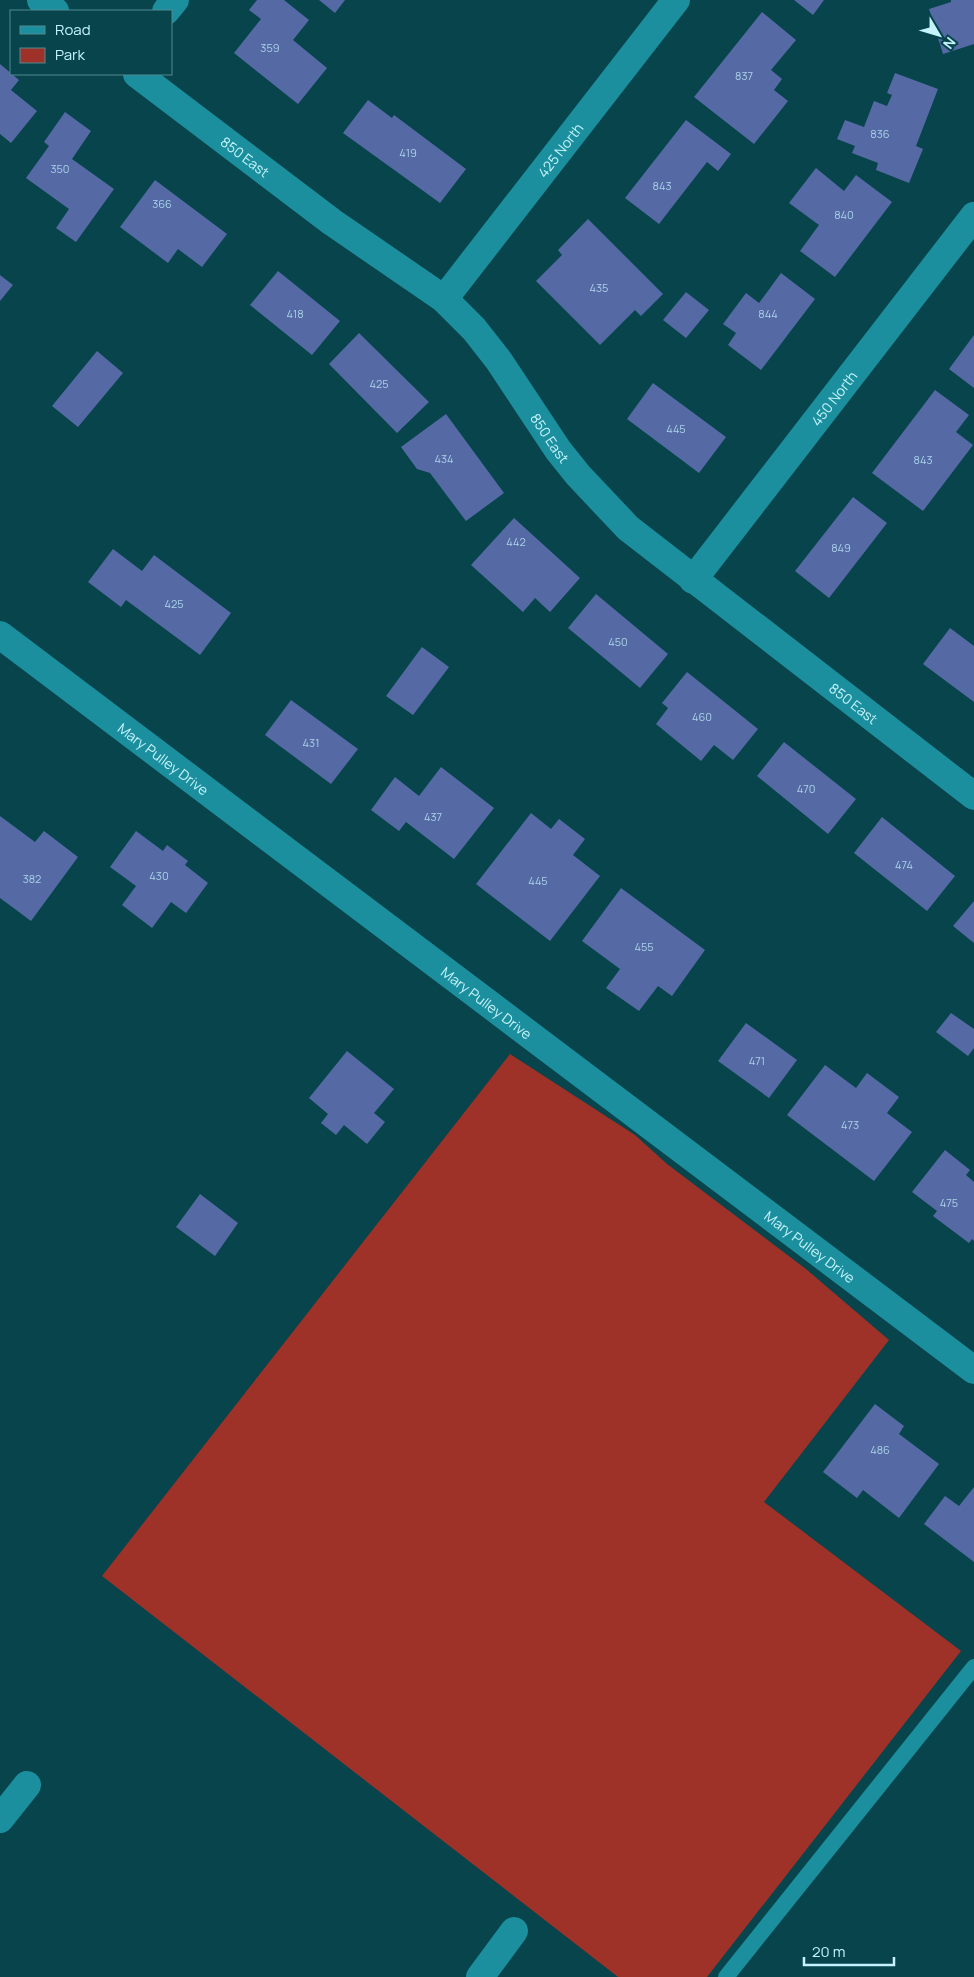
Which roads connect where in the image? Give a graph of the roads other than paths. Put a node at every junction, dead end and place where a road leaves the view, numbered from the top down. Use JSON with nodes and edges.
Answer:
{"nodes":[{"id":1,"x":41,"y":0,"type":"edge"},
{"id":2,"x":175,"y":0,"type":"edge"},
{"id":3,"x":676,"y":0,"type":"edge"},
{"id":4,"x":54,"y":10,"type":"edge"},
{"id":5,"x":167,"y":10,"type":"edge"},
{"id":6,"x":138,"y":75,"type":"edge"},
{"id":7,"x":974,"y":216,"type":"edge"},
{"id":8,"x":444,"y":299,"type":"junction"},
{"id":9,"x":693,"y":580,"type":"junction"},
{"id":10,"x":0,"y":635,"type":"edge"},
{"id":11,"x":974,"y":796,"type":"edge"},
{"id":12,"x":974,"y":1370,"type":"edge"},
{"id":13,"x":974,"y":1668,"type":"edge"},
{"id":14,"x":27,"y":1785,"type":"dead end"},
{"id":15,"x":0,"y":1819,"type":"edge"},
{"id":16,"x":514,"y":1931,"type":"dead end"},
{"id":17,"x":480,"y":1977,"type":"edge"},
{"id":18,"x":726,"y":1977,"type":"edge"}],
"edges":[{"from":1,"to":4,"type":"street"},
{"from":2,"to":5,"type":"street"},
{"from":3,"to":8,"type":"street","name":"425 North"},
{"from":6,"to":8,"type":"street","name":"850 East"},
{"from":7,"to":9,"type":"street","name":"450 North"},
{"from":8,"to":9,"type":"street","name":"850 East"},
{"from":9,"to":11,"type":"street","name":"850 East"},
{"from":10,"to":12,"type":"street","name":"Mary Pulley Drive"},
{"from":13,"to":18,"type":"lane"},
{"from":14,"to":15,"type":"street"},
{"from":16,"to":17,"type":"street"}]}
